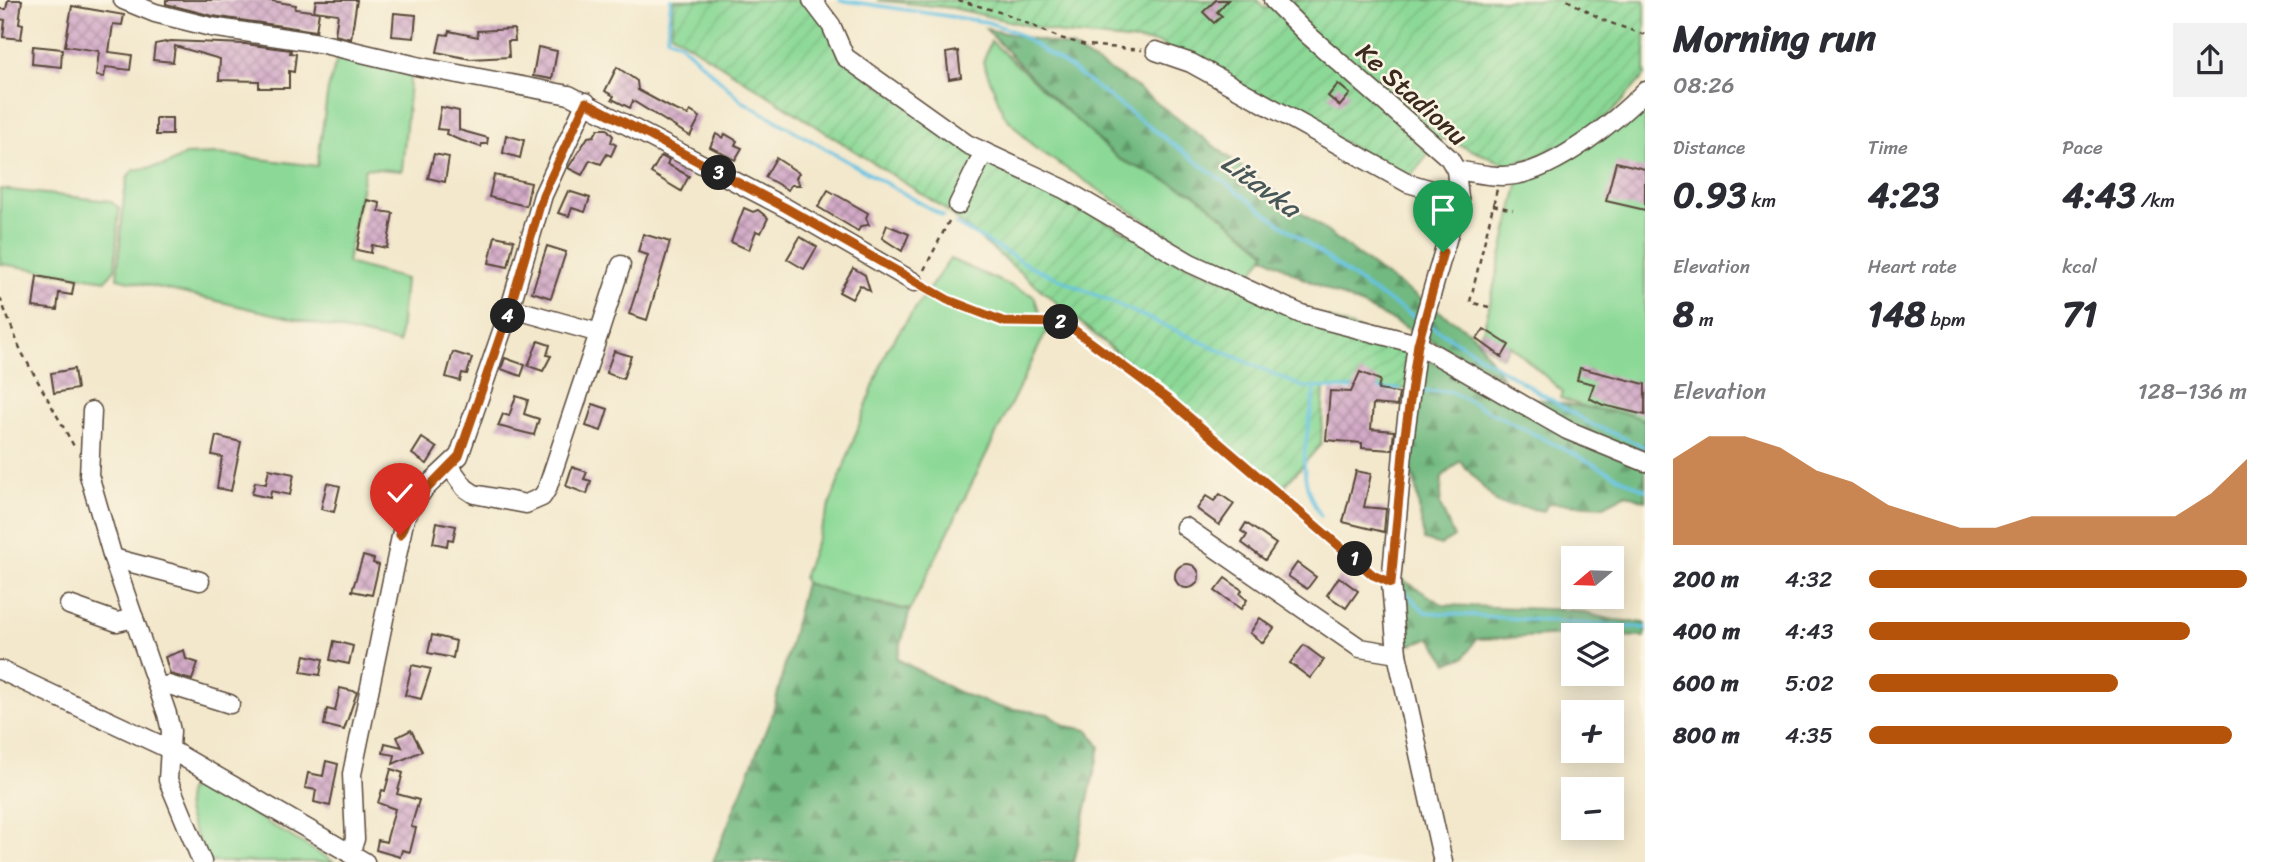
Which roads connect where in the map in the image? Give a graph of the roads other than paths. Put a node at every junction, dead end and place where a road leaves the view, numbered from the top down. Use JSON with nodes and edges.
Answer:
{"nodes":[{"id":1,"x":123,"y":0,"type":"edge"},
{"id":2,"x":812,"y":0,"type":"edge"},
{"id":3,"x":1273,"y":0,"type":"edge"},
{"id":4,"x":1156,"y":51,"type":"road end"},
{"id":5,"x":1645,"y":91,"type":"edge"},
{"id":6,"x":586,"y":102,"type":"junction"},
{"id":7,"x":984,"y":152,"type":"junction"},
{"id":8,"x":1456,"y":170,"type":"junction"},
{"id":9,"x":1459,"y":198,"type":"junction"},
{"id":10,"x":958,"y":205,"type":"dead end"},
{"id":11,"x":621,"y":265,"type":"dead end"},
{"id":12,"x":914,"y":282,"type":"road end"},
{"id":13,"x":510,"y":308,"type":"junction"},
{"id":14,"x":599,"y":332,"type":"junction"},
{"id":15,"x":1419,"y":338,"type":"junction"},
{"id":16,"x":92,"y":411,"type":"dead end"},
{"id":17,"x":1645,"y":462,"type":"edge"},
{"id":18,"x":450,"y":467,"type":"junction"},
{"id":19,"x":1185,"y":527,"type":"dead end"},
{"id":20,"x":113,"y":558,"type":"junction"},
{"id":21,"x":200,"y":581,"type":"dead end"},
{"id":22,"x":69,"y":605,"type":"dead end"},
{"id":23,"x":134,"y":618,"type":"junction"},
{"id":24,"x":1397,"y":654,"type":"junction"},
{"id":25,"x":0,"y":670,"type":"edge"},
{"id":26,"x":158,"y":688,"type":"junction"},
{"id":27,"x":230,"y":704,"type":"dead end"},
{"id":28,"x":171,"y":750,"type":"junction"},
{"id":29,"x":357,"y":858,"type":"edge"},
{"id":30,"x":202,"y":862,"type":"edge"},
{"id":31,"x":1443,"y":862,"type":"edge"}],
"edges":[{"from":1,"to":6,"type":"street"},
{"from":2,"to":7,"type":"street"},
{"from":3,"to":8,"type":"street","name":"Ke Stadionu"},
{"from":4,"to":9,"type":"street"},
{"from":5,"to":8,"type":"street"},
{"from":6,"to":12,"type":"street"},
{"from":6,"to":13,"type":"street"},
{"from":7,"to":10,"type":"street"},
{"from":7,"to":15,"type":"street"},
{"from":8,"to":9,"type":"street"},
{"from":9,"to":15,"type":"street"},
{"from":11,"to":14,"type":"street"},
{"from":13,"to":14,"type":"street"},
{"from":13,"to":18,"type":"street"},
{"from":14,"to":18,"type":"street"},
{"from":15,"to":17,"type":"street"},
{"from":15,"to":24,"type":"street"},
{"from":16,"to":20,"type":"street"},
{"from":18,"to":29,"type":"street"},
{"from":19,"to":24,"type":"street"},
{"from":20,"to":21,"type":"street"},
{"from":20,"to":23,"type":"street"},
{"from":22,"to":23,"type":"street"},
{"from":23,"to":26,"type":"street"},
{"from":24,"to":31,"type":"street"},
{"from":25,"to":28,"type":"street"},
{"from":26,"to":27,"type":"street"},
{"from":26,"to":28,"type":"street"},
{"from":28,"to":29,"type":"street"},
{"from":28,"to":30,"type":"street"}]}
